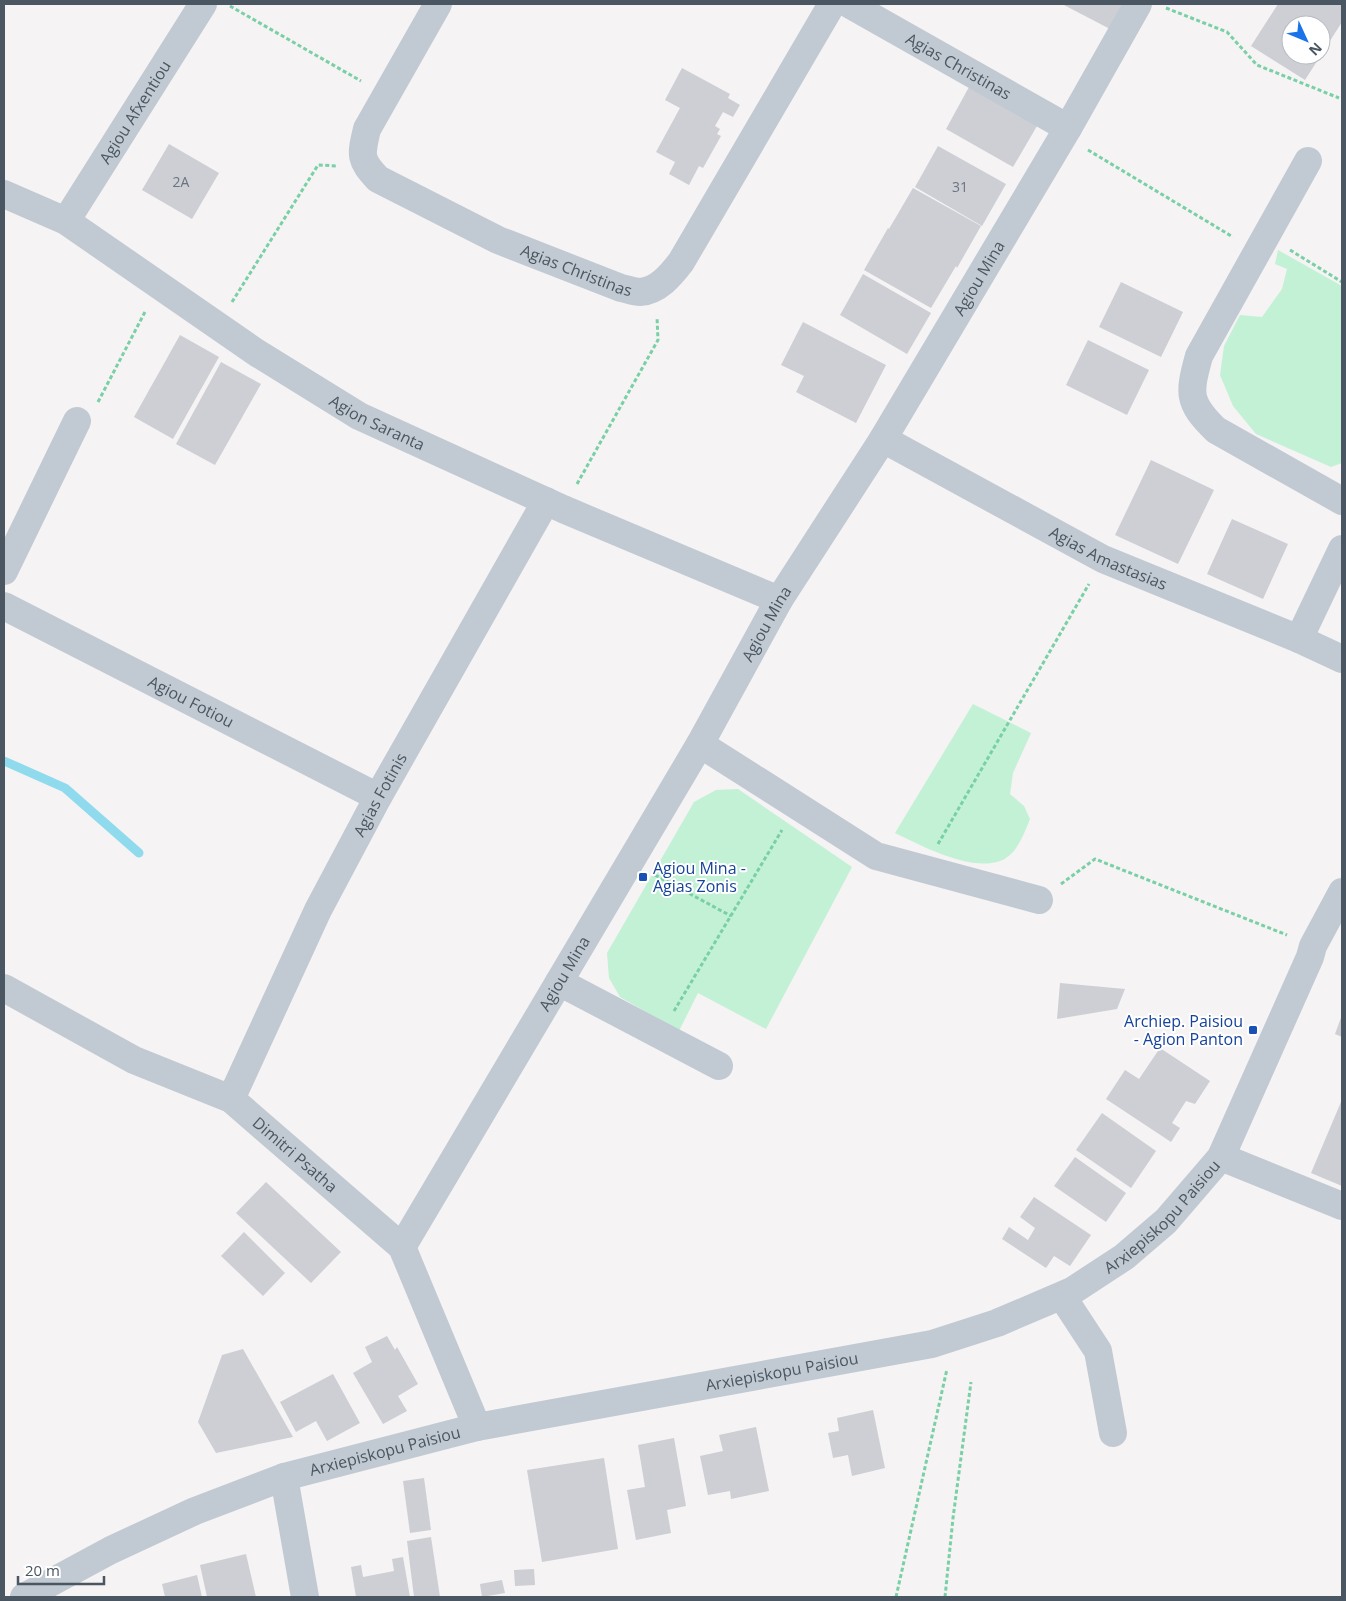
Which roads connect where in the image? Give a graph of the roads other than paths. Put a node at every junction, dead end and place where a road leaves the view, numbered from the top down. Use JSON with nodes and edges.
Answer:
{"nodes":[{"id":1,"x":203,"y":4,"type":"edge"},
{"id":2,"x":438,"y":4,"type":"edge"},
{"id":3,"x":832,"y":4,"type":"edge"},
{"id":4,"x":849,"y":4,"type":"edge"},
{"id":5,"x":1150,"y":6,"type":"edge"},
{"id":6,"x":1066,"y":131,"type":"junction"},
{"id":7,"x":1308,"y":161,"type":"dead end"},
{"id":8,"x":4,"y":194,"type":"edge"},
{"id":9,"x":66,"y":221,"type":"junction"},
{"id":10,"x":77,"y":421,"type":"road end"},
{"id":11,"x":883,"y":439,"type":"junction"},
{"id":12,"x":1342,"y":501,"type":"edge"},
{"id":13,"x":554,"y":505,"type":"junction"},
{"id":14,"x":1342,"y":549,"type":"edge"},
{"id":15,"x":4,"y":571,"type":"edge"},
{"id":16,"x":779,"y":600,"type":"junction"},
{"id":17,"x":4,"y":606,"type":"edge"},
{"id":18,"x":1299,"y":639,"type":"junction"},
{"id":19,"x":1342,"y":659,"type":"edge"},
{"id":20,"x":700,"y":744,"type":"junction"},
{"id":21,"x":378,"y":798,"type":"junction"},
{"id":22,"x":1342,"y":892,"type":"edge"},
{"id":23,"x":1039,"y":900,"type":"road end"},
{"id":24,"x":559,"y":982,"type":"junction"},
{"id":25,"x":4,"y":988,"type":"edge"},
{"id":26,"x":719,"y":1066,"type":"dead end"},
{"id":27,"x":231,"y":1099,"type":"junction"},
{"id":28,"x":1221,"y":1157,"type":"junction"},
{"id":29,"x":1342,"y":1206,"type":"edge"},
{"id":30,"x":402,"y":1247,"type":"junction"},
{"id":31,"x":1062,"y":1296,"type":"junction"},
{"id":32,"x":476,"y":1427,"type":"junction"},
{"id":33,"x":1113,"y":1433,"type":"dead end"},
{"id":34,"x":284,"y":1477,"type":"junction"},
{"id":35,"x":24,"y":1597,"type":"edge"},
{"id":36,"x":305,"y":1597,"type":"edge"}],
"edges":[{"from":1,"to":9,"type":"street","name":"Agiou Afxentiou"},
{"from":2,"to":3,"type":"street","name":"Agias Christinas"},
{"from":4,"to":6,"type":"street","name":"Agias Christinas"},
{"from":5,"to":6,"type":"street","name":"Agiou Mina"},
{"from":6,"to":11,"type":"street","name":"Agiou Mina"},
{"from":7,"to":12,"type":"street"},
{"from":8,"to":9,"type":"street","name":"Agion Saranta"},
{"from":9,"to":13,"type":"street","name":"Agion Saranta"},
{"from":10,"to":15,"type":"street"},
{"from":11,"to":16,"type":"street","name":"Agiou Mina"},
{"from":11,"to":18,"type":"street","name":"Agias Amastasias"},
{"from":13,"to":16,"type":"street","name":"Agion Saranta"},
{"from":13,"to":21,"type":"street","name":"Agias Fotinis"},
{"from":14,"to":18,"type":"street"},
{"from":16,"to":20,"type":"street","name":"Agiou Mina"},
{"from":17,"to":21,"type":"street","name":"Agiou Fotiou"},
{"from":18,"to":19,"type":"street","name":"Agias Amastasias"},
{"from":20,"to":23,"type":"street"},
{"from":20,"to":24,"type":"street","name":"Agiou Mina"},
{"from":21,"to":27,"type":"street","name":"Agias Fotinis"},
{"from":22,"to":28,"type":"street","name":"Arxiepiskopu Paisiou"},
{"from":24,"to":26,"type":"street"},
{"from":24,"to":30,"type":"street","name":"Agiou Mina"},
{"from":25,"to":27,"type":"street","name":"Dimitri Psatha"},
{"from":27,"to":30,"type":"street","name":"Dimitri Psatha"},
{"from":28,"to":29,"type":"street"},
{"from":28,"to":31,"type":"street","name":"Arxiepiskopu Paisiou"},
{"from":30,"to":32,"type":"street","name":"Dimitri Psatha"},
{"from":31,"to":32,"type":"street","name":"Arxiepiskopu Paisiou"},
{"from":31,"to":33,"type":"street"},
{"from":32,"to":34,"type":"street","name":"Arxiepiskopu Paisiou"},
{"from":34,"to":35,"type":"street","name":"Arxiepiskopu Paisiou"},
{"from":34,"to":36,"type":"street"}]}
